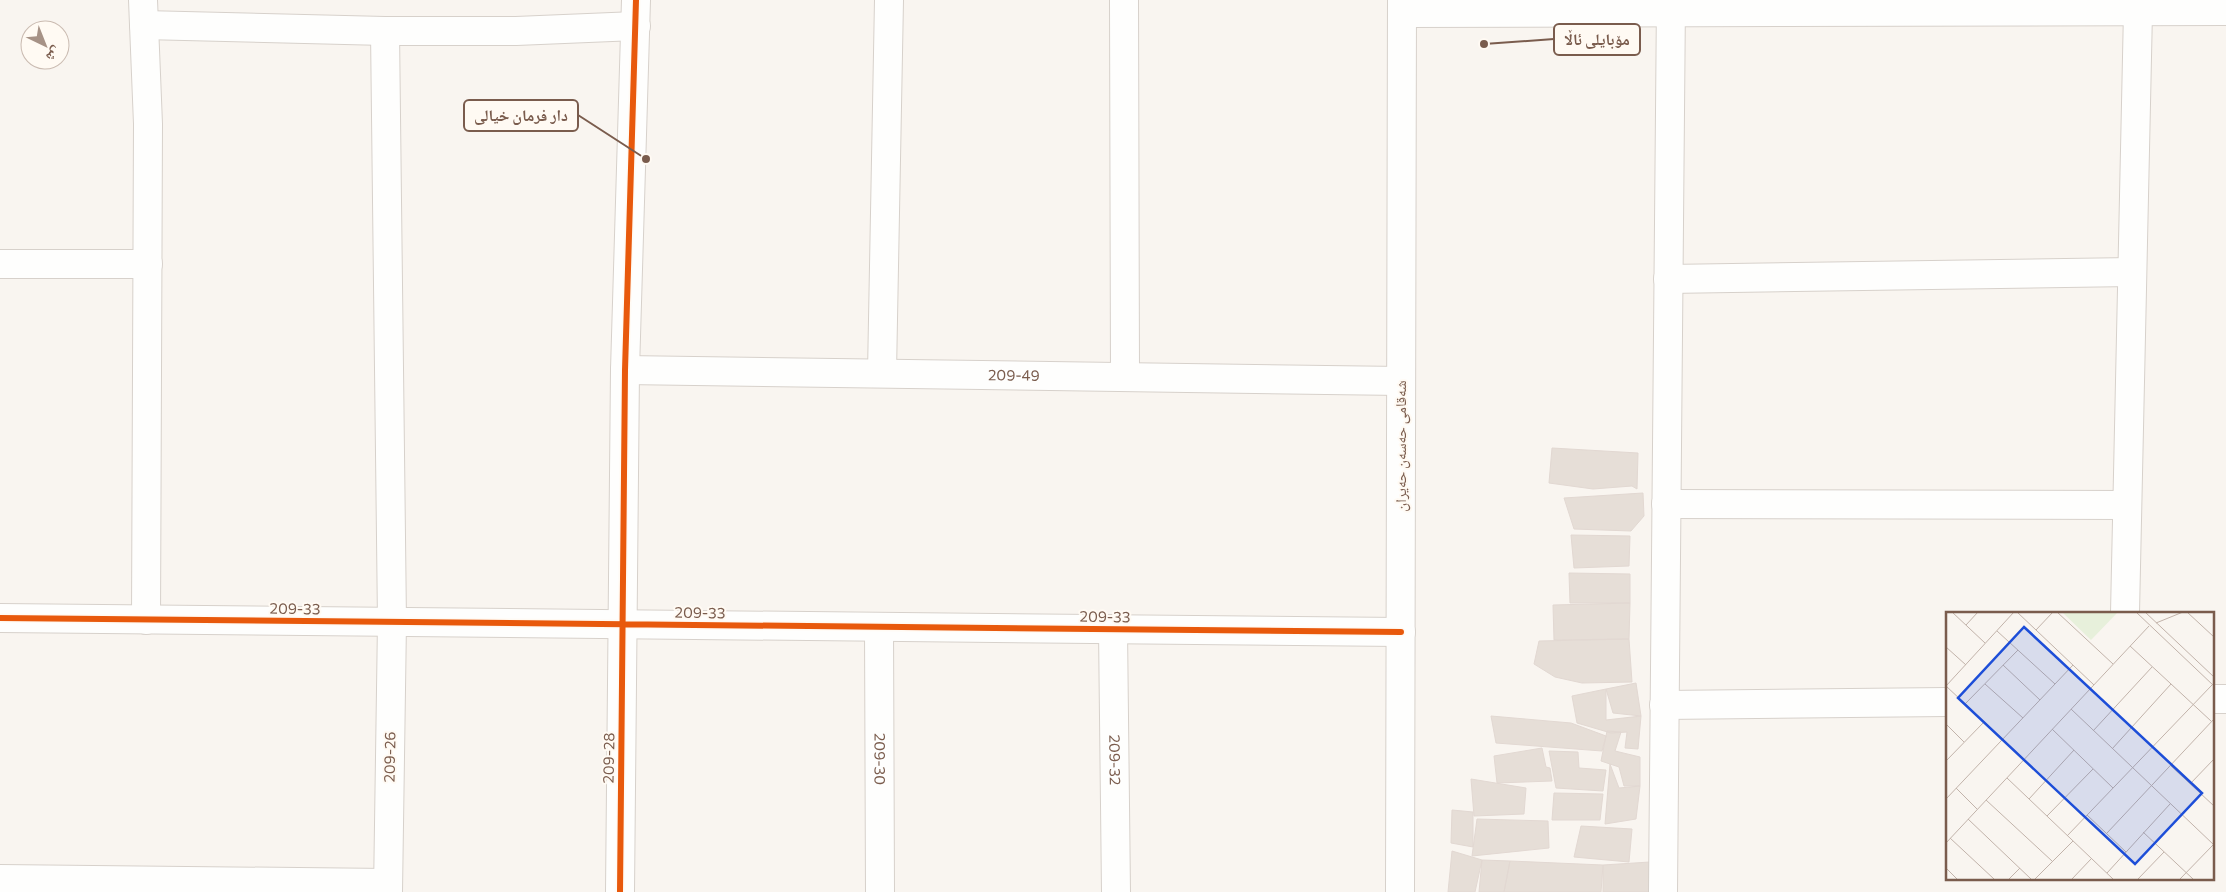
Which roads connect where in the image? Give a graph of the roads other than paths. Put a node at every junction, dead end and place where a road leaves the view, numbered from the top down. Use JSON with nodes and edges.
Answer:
{"nodes":[{"id":1,"x":889,"y":0,"type":"edge"},
{"id":2,"x":1124,"y":0,"type":"edge"},
{"id":3,"x":1402,"y":6,"type":"edge"},
{"id":4,"x":1671,"y":6,"type":"edge"},
{"id":5,"x":1904,"y":6,"type":"edge"},
{"id":6,"x":2226,"y":11,"type":"edge"},
{"id":7,"x":143,"y":12,"type":"edge"},
{"id":8,"x":2138,"y":12,"type":"junction"},
{"id":9,"x":636,"y":13,"type":"edge"},
{"id":10,"x":385,"y":31,"type":"junction"},
{"id":11,"x":0,"y":264,"type":"edge"},
{"id":12,"x":148,"y":264,"type":"junction"},
{"id":13,"x":2132,"y":272,"type":"junction"},
{"id":14,"x":1668,"y":279,"type":"junction"},
{"id":15,"x":625,"y":370,"type":"junction"},
{"id":16,"x":882,"y":373,"type":"junction"},
{"id":17,"x":1125,"y":376,"type":"junction"},
{"id":18,"x":1401,"y":382,"type":"junction"},
{"id":19,"x":1666,"y":504,"type":"junction"},
{"id":20,"x":2127,"y":505,"type":"junction"},
{"id":21,"x":2124,"y":612,"type":"edge"},
{"id":22,"x":0,"y":618,"type":"edge"},
{"id":23,"x":146,"y":620,"type":"junction"},
{"id":24,"x":392,"y":622,"type":"junction"},
{"id":25,"x":623,"y":624,"type":"junction"},
{"id":26,"x":879,"y":627,"type":"junction"},
{"id":27,"x":1113,"y":629,"type":"junction"},
{"id":28,"x":1400,"y":632,"type":"junction"},
{"id":29,"x":1946,"y":702,"type":"edge"},
{"id":30,"x":1664,"y":705,"type":"junction"},
{"id":31,"x":0,"y":879,"type":"edge"},
{"id":32,"x":138,"y":886,"type":"edge"},
{"id":33,"x":388,"y":887,"type":"edge"},
{"id":34,"x":620,"y":892,"type":"edge"},
{"id":35,"x":880,"y":892,"type":"edge"},
{"id":36,"x":1116,"y":892,"type":"edge"},
{"id":37,"x":1400,"y":892,"type":"edge"},
{"id":38,"x":1663,"y":892,"type":"edge"}],
"edges":[{"from":1,"to":16,"type":"street"},
{"from":2,"to":17,"type":"street"},
{"from":3,"to":4,"type":"street"},
{"from":3,"to":18,"type":"street","name":"شەقامی حەسەن حەیران"},
{"from":4,"to":5,"type":"street"},
{"from":4,"to":14,"type":"street"},
{"from":5,"to":8,"type":"street"},
{"from":6,"to":8,"type":"street"},
{"from":7,"to":10,"type":"street"},
{"from":7,"to":12,"type":"street"},
{"from":8,"to":13,"type":"street"},
{"from":9,"to":10,"type":"street"},
{"from":9,"to":15,"type":"street","name":"209-28"},
{"from":10,"to":24,"type":"street","name":"209-26"},
{"from":11,"to":12,"type":"street"},
{"from":12,"to":23,"type":"street"},
{"from":13,"to":14,"type":"street"},
{"from":13,"to":20,"type":"street"},
{"from":14,"to":19,"type":"street"},
{"from":15,"to":16,"type":"street","name":"209-49"},
{"from":15,"to":25,"type":"street","name":"209-28"},
{"from":16,"to":17,"type":"street","name":"209-49"},
{"from":17,"to":18,"type":"street","name":"209-49"},
{"from":18,"to":28,"type":"street","name":"شەقامی حەسەن حەیران"},
{"from":19,"to":20,"type":"street"},
{"from":19,"to":30,"type":"street"},
{"from":20,"to":21,"type":"street"},
{"from":22,"to":23,"type":"street","name":"209-33"},
{"from":23,"to":24,"type":"street","name":"209-33"},
{"from":24,"to":25,"type":"street","name":"209-33"},
{"from":24,"to":33,"type":"street","name":"209-26"},
{"from":25,"to":26,"type":"street","name":"209-33"},
{"from":25,"to":34,"type":"street","name":"209-28"},
{"from":26,"to":27,"type":"street","name":"209-33"},
{"from":26,"to":35,"type":"street","name":"209-30"},
{"from":27,"to":28,"type":"street","name":"209-33"},
{"from":27,"to":36,"type":"street","name":"209-32"},
{"from":28,"to":37,"type":"street","name":"شەقامی حەسەن حەیران"},
{"from":29,"to":30,"type":"street"},
{"from":30,"to":38,"type":"street"},
{"from":31,"to":32,"type":"street"},
{"from":32,"to":33,"type":"street"}]}
